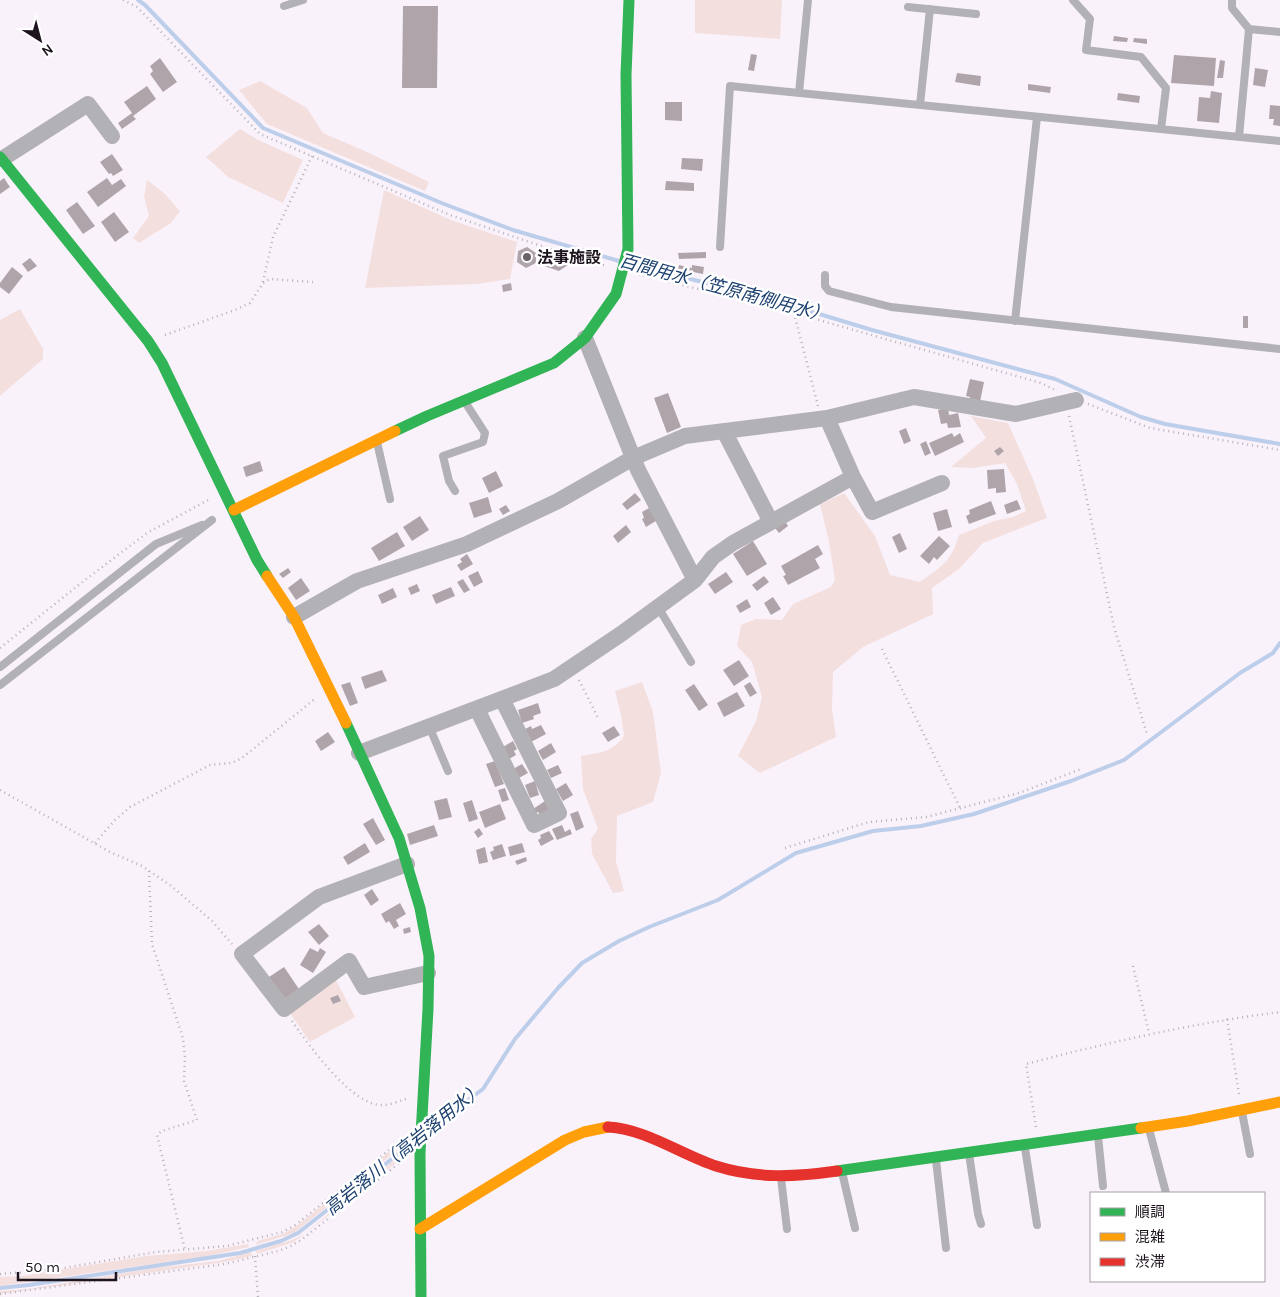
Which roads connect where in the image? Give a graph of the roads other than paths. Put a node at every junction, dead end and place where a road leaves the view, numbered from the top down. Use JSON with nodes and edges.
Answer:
{"nodes":[{"id":1,"x":303,"y":0,"type":"edge"},
{"id":2,"x":629,"y":0,"type":"edge"},
{"id":3,"x":808,"y":0,"type":"edge"},
{"id":4,"x":1073,"y":0,"type":"edge"},
{"id":5,"x":1232,"y":0,"type":"edge"},
{"id":6,"x":284,"y":6,"type":"dead end"},
{"id":7,"x":908,"y":7,"type":"dead end"},
{"id":8,"x":930,"y":9,"type":"junction"},
{"id":9,"x":976,"y":14,"type":"dead end"},
{"id":10,"x":1250,"y":29,"type":"junction"},
{"id":11,"x":1280,"y":32,"type":"edge"},
{"id":12,"x":799,"y":93,"type":"junction"},
{"id":13,"x":920,"y":105,"type":"junction"},
{"id":14,"x":1037,"y":117,"type":"junction"},
{"id":15,"x":1161,"y":129,"type":"junction"},
{"id":16,"x":112,"y":136,"type":"dead end"},
{"id":17,"x":1239,"y":137,"type":"junction"},
{"id":18,"x":1280,"y":141,"type":"edge"},
{"id":19,"x":1,"y":158,"type":"edge"},
{"id":20,"x":720,"y":246,"type":"dead end"},
{"id":21,"x":825,"y":276,"type":"dead end"},
{"id":22,"x":1015,"y":321,"type":"junction"},
{"id":23,"x":585,"y":338,"type":"junction"},
{"id":24,"x":1280,"y":349,"type":"edge"},
{"id":25,"x":464,"y":400,"type":"junction"},
{"id":26,"x":1071,"y":401,"type":"road end"},
{"id":27,"x":824,"y":419,"type":"junction"},
{"id":28,"x":724,"y":431,"type":"junction"},
{"id":29,"x":377,"y":440,"type":"junction"},
{"id":30,"x":633,"y":458,"type":"junction"},
{"id":31,"x":853,"y":477,"type":"junction"},
{"id":32,"x":942,"y":483,"type":"dead end"},
{"id":33,"x":455,"y":490,"type":"dead end"},
{"id":34,"x":390,"y":499,"type":"dead end"},
{"id":35,"x":234,"y":510,"type":"junction"},
{"id":36,"x":771,"y":522,"type":"junction"},
{"id":37,"x":695,"y":580,"type":"junction"},
{"id":38,"x":658,"y":607,"type":"junction"},
{"id":39,"x":294,"y":617,"type":"junction"},
{"id":40,"x":691,"y":662,"type":"dead end"},
{"id":41,"x":0,"y":667,"type":"edge"},
{"id":42,"x":0,"y":685,"type":"edge"},
{"id":43,"x":502,"y":699,"type":"junction"},
{"id":44,"x":477,"y":709,"type":"junction"},
{"id":45,"x":429,"y":726,"type":"junction"},
{"id":46,"x":359,"y":753,"type":"junction"},
{"id":47,"x":448,"y":771,"type":"dead end"},
{"id":48,"x":407,"y":864,"type":"junction"},
{"id":49,"x":428,"y":973,"type":"junction"},
{"id":50,"x":1280,"y":1102,"type":"edge"},
{"id":51,"x":1241,"y":1110,"type":"junction"},
{"id":52,"x":1148,"y":1127,"type":"junction"},
{"id":53,"x":1098,"y":1134,"type":"junction"},
{"id":54,"x":1024,"y":1145,"type":"junction"},
{"id":55,"x":968,"y":1153,"type":"junction"},
{"id":56,"x":1250,"y":1154,"type":"dead end"},
{"id":57,"x":936,"y":1158,"type":"junction"},
{"id":58,"x":842,"y":1170,"type":"junction"},
{"id":59,"x":781,"y":1175,"type":"junction"},
{"id":60,"x":1103,"y":1186,"type":"dead end"},
{"id":61,"x":1166,"y":1192,"type":"edge"},
{"id":62,"x":981,"y":1224,"type":"dead end"},
{"id":63,"x":1037,"y":1225,"type":"dead end"},
{"id":64,"x":855,"y":1228,"type":"dead end"},
{"id":65,"x":420,"y":1229,"type":"junction"},
{"id":66,"x":787,"y":1229,"type":"dead end"},
{"id":67,"x":946,"y":1248,"type":"dead end"},
{"id":68,"x":421,"y":1297,"type":"edge"}],
"edges":[{"from":1,"to":6,"type":"lane"},
{"from":2,"to":23,"type":"street"},
{"from":3,"to":12,"type":"lane"},
{"from":4,"to":15,"type":"lane"},
{"from":5,"to":10,"type":"lane"},
{"from":7,"to":8,"type":"lane"},
{"from":8,"to":9,"type":"lane"},
{"from":8,"to":13,"type":"lane"},
{"from":10,"to":11,"type":"lane"},
{"from":10,"to":17,"type":"lane"},
{"from":12,"to":13,"type":"lane"},
{"from":12,"to":20,"type":"lane"},
{"from":13,"to":14,"type":"lane"},
{"from":14,"to":15,"type":"lane"},
{"from":14,"to":22,"type":"lane"},
{"from":15,"to":17,"type":"lane"},
{"from":16,"to":19,"type":"street"},
{"from":17,"to":18,"type":"lane"},
{"from":19,"to":35,"type":"street"},
{"from":21,"to":22,"type":"lane"},
{"from":22,"to":24,"type":"lane"},
{"from":23,"to":25,"type":"street"},
{"from":23,"to":30,"type":"street"},
{"from":25,"to":29,"type":"street"},
{"from":25,"to":33,"type":"lane"},
{"from":26,"to":27,"type":"street"},
{"from":27,"to":28,"type":"street"},
{"from":27,"to":31,"type":"street"},
{"from":28,"to":30,"type":"street"},
{"from":28,"to":36,"type":"street"},
{"from":29,"to":34,"type":"lane"},
{"from":29,"to":35,"type":"street"},
{"from":30,"to":37,"type":"street"},
{"from":30,"to":39,"type":"street"},
{"from":31,"to":32,"type":"street"},
{"from":31,"to":36,"type":"street"},
{"from":35,"to":39,"type":"street"},
{"from":36,"to":37,"type":"street"},
{"from":37,"to":38,"type":"street"},
{"from":38,"to":40,"type":"lane"},
{"from":38,"to":43,"type":"street"},
{"from":39,"to":46,"type":"street"},
{"from":41,"to":42,"type":"lane"},
{"from":43,"to":44,"type":"street"},
{"from":43,"to":44,"type":"street"},
{"from":44,"to":45,"type":"street"},
{"from":45,"to":46,"type":"street"},
{"from":45,"to":47,"type":"lane"},
{"from":46,"to":48,"type":"street"},
{"from":48,"to":49,"type":"street"},
{"from":48,"to":49,"type":"street"},
{"from":49,"to":65,"type":"street"},
{"from":50,"to":51,"type":"street"},
{"from":51,"to":52,"type":"street"},
{"from":51,"to":56,"type":"lane"},
{"from":52,"to":53,"type":"street"},
{"from":52,"to":61,"type":"lane"},
{"from":53,"to":54,"type":"street"},
{"from":53,"to":60,"type":"lane"},
{"from":54,"to":55,"type":"street"},
{"from":54,"to":63,"type":"lane"},
{"from":55,"to":57,"type":"street"},
{"from":55,"to":62,"type":"lane"},
{"from":57,"to":58,"type":"street"},
{"from":57,"to":67,"type":"lane"},
{"from":58,"to":59,"type":"street"},
{"from":58,"to":64,"type":"lane"},
{"from":59,"to":65,"type":"street"},
{"from":59,"to":66,"type":"lane"},
{"from":65,"to":68,"type":"street"}]}
